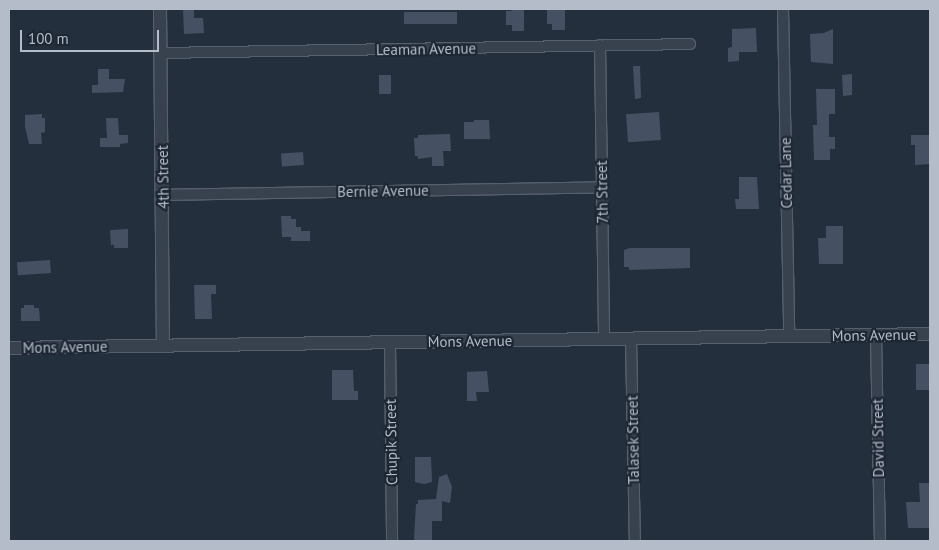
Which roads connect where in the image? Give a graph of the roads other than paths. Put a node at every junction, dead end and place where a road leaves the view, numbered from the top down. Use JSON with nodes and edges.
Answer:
{"nodes":[{"id":1,"x":160,"y":9,"type":"edge"},
{"id":2,"x":784,"y":9,"type":"edge"},
{"id":3,"x":690,"y":44,"type":"dead end"},
{"id":4,"x":600,"y":46,"type":"junction"},
{"id":5,"x":161,"y":53,"type":"junction"},
{"id":6,"x":602,"y":187,"type":"junction"},
{"id":7,"x":163,"y":194,"type":"junction"},
{"id":8,"x":930,"y":334,"type":"edge"},
{"id":9,"x":876,"y":335,"type":"junction"},
{"id":10,"x":789,"y":336,"type":"junction"},
{"id":11,"x":604,"y":339,"type":"junction"},
{"id":12,"x":631,"y":339,"type":"junction"},
{"id":13,"x":390,"y":342,"type":"junction"},
{"id":14,"x":164,"y":346,"type":"junction"},
{"id":15,"x":9,"y":348,"type":"edge"},
{"id":16,"x":392,"y":541,"type":"edge"},
{"id":17,"x":635,"y":541,"type":"edge"},
{"id":18,"x":880,"y":541,"type":"edge"}],
"edges":[{"from":1,"to":5,"type":"street","name":"4th Street"},
{"from":2,"to":10,"type":"street","name":"Cedar Lane"},
{"from":3,"to":4,"type":"street","name":"Leaman Avenue"},
{"from":4,"to":5,"type":"street","name":"Leaman Avenue"},
{"from":4,"to":6,"type":"street","name":"7th Street"},
{"from":5,"to":7,"type":"street","name":"4th Street"},
{"from":6,"to":7,"type":"street","name":"Bernie Avenue"},
{"from":6,"to":11,"type":"street","name":"7th Street"},
{"from":7,"to":14,"type":"street","name":"4th Street"},
{"from":8,"to":9,"type":"street","name":"Mons Avenue"},
{"from":9,"to":10,"type":"street","name":"Mons Avenue"},
{"from":9,"to":18,"type":"street","name":"David Street"},
{"from":10,"to":12,"type":"street","name":"Mons Avenue"},
{"from":11,"to":12,"type":"street","name":"Mons Avenue"},
{"from":11,"to":13,"type":"street","name":"Mons Avenue"},
{"from":12,"to":17,"type":"street","name":"Talasek Street"},
{"from":13,"to":14,"type":"street","name":"Mons Avenue"},
{"from":13,"to":16,"type":"street","name":"Chupik Street"},
{"from":14,"to":15,"type":"street","name":"Mons Avenue"}]}
